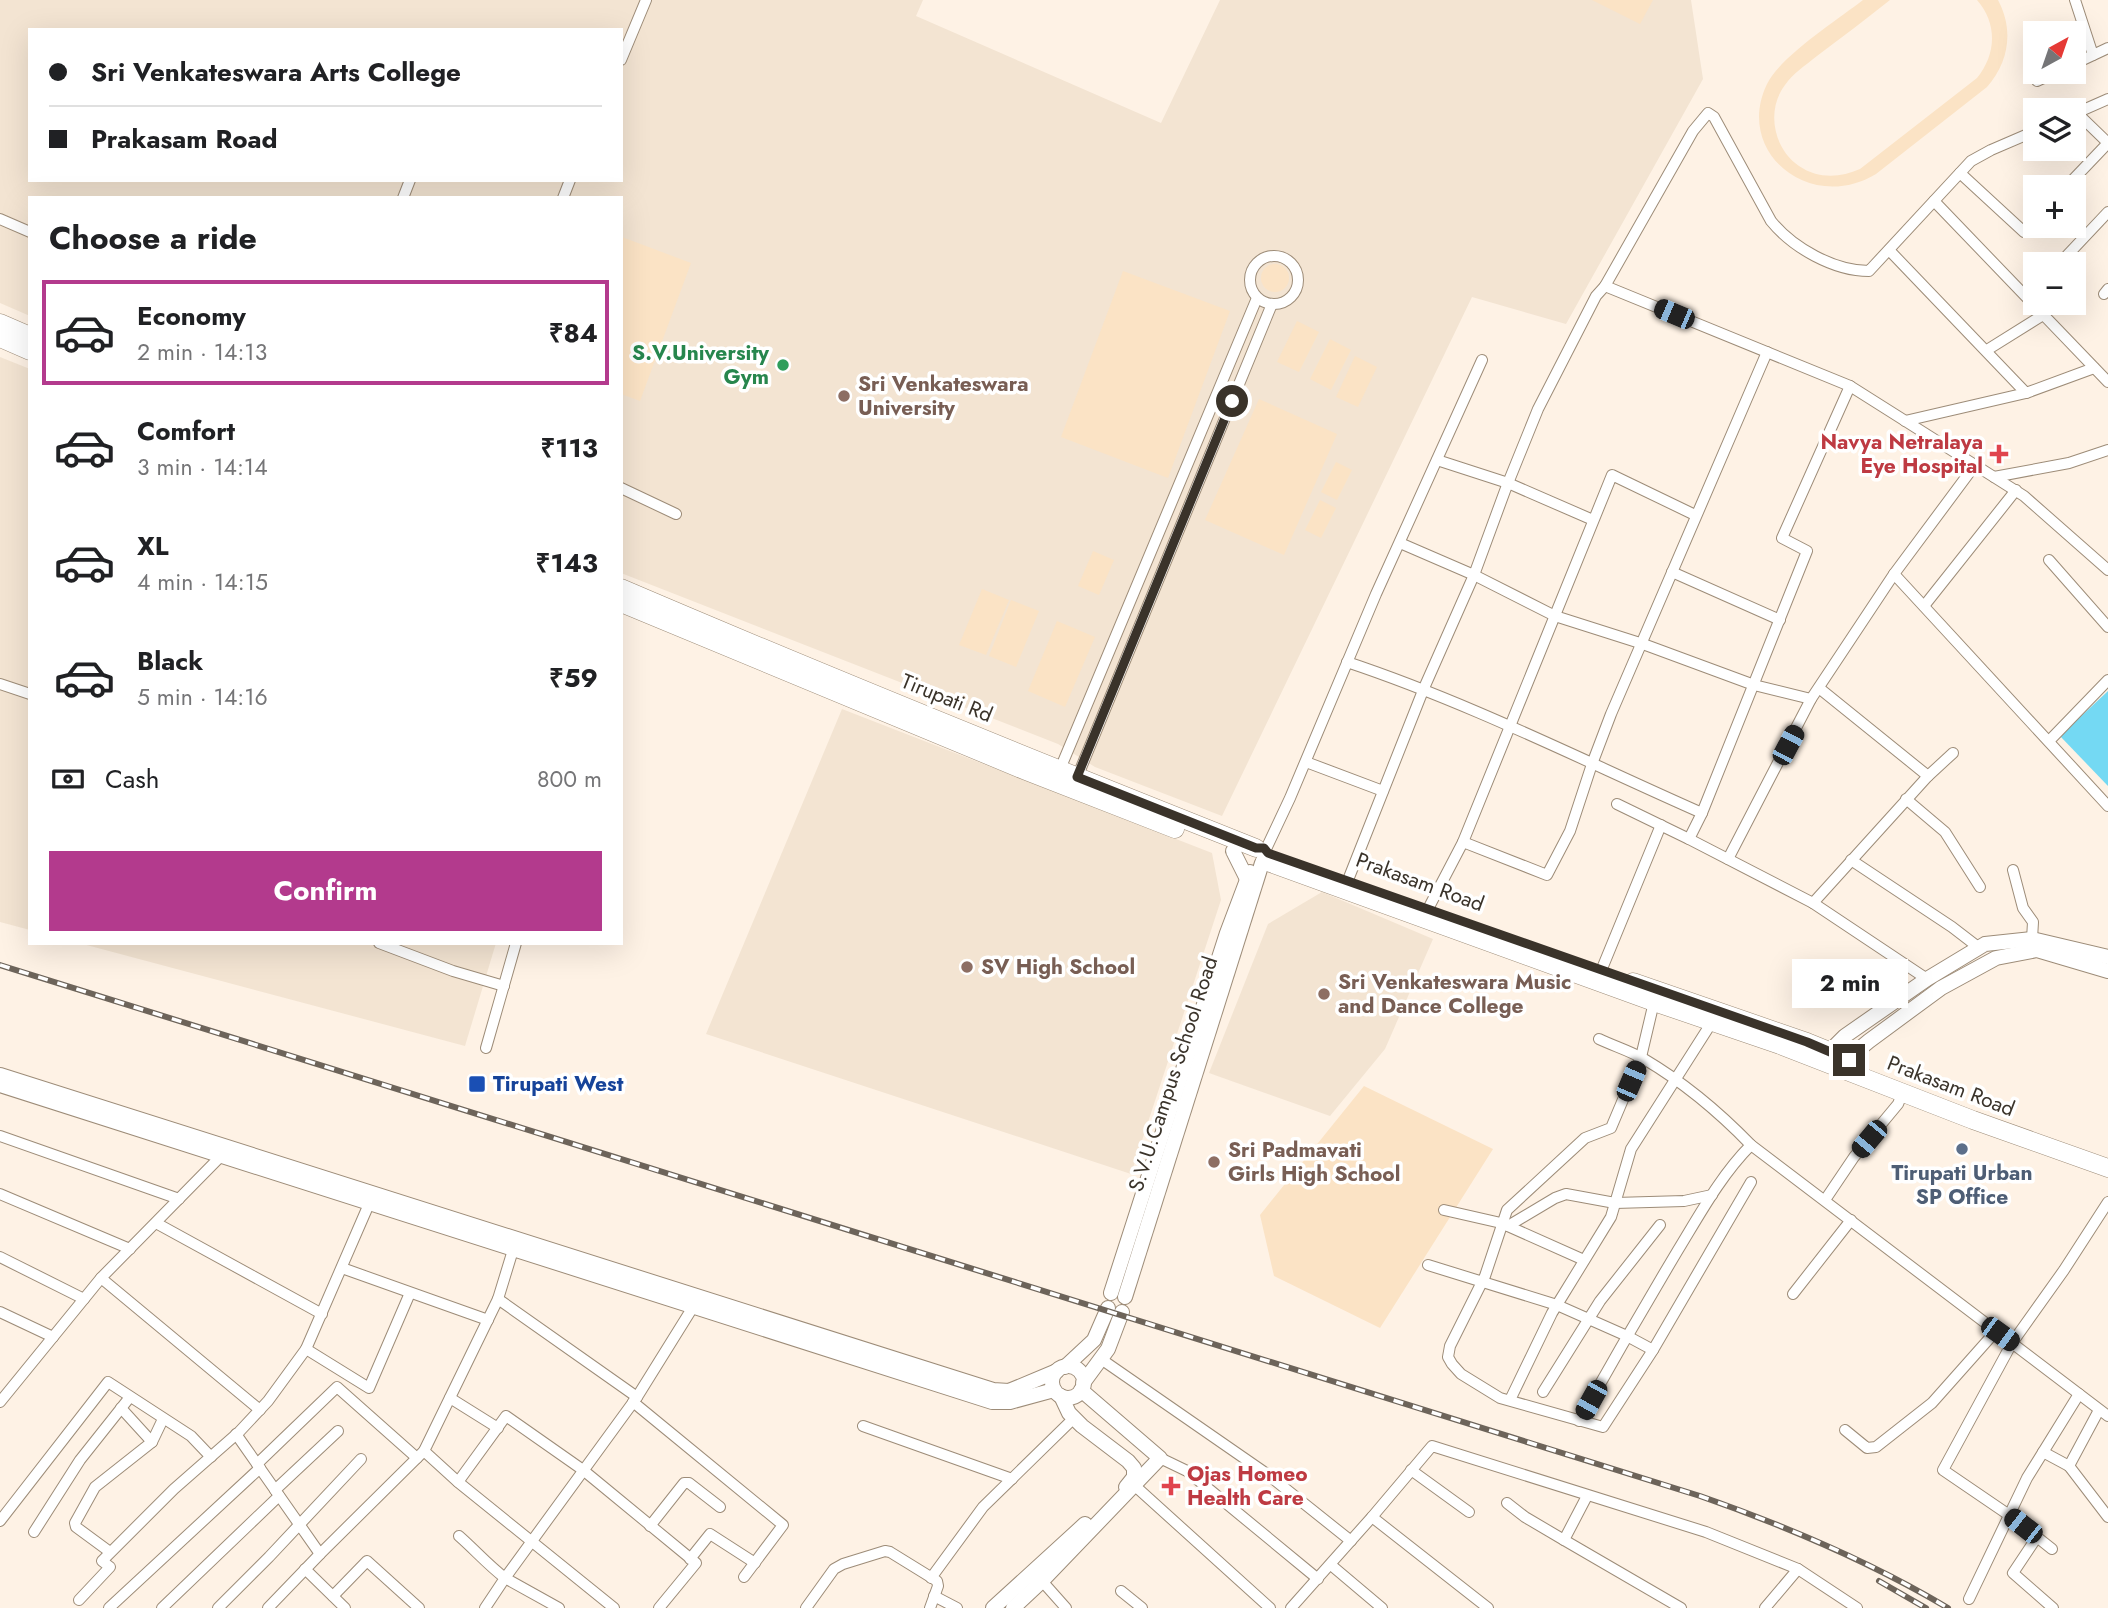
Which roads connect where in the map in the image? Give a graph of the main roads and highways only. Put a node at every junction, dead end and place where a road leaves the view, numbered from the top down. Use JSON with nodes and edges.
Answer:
{"nodes":[{"id":1,"x":0,"y":324,"type":"edge"},
{"id":2,"x":28,"y":335,"type":"edge"},
{"id":3,"x":0,"y":338,"type":"edge"},
{"id":4,"x":28,"y":350,"type":"edge"},
{"id":5,"x":623,"y":589,"type":"edge"},
{"id":6,"x":623,"y":604,"type":"edge"},
{"id":7,"x":744,"y":648,"type":"junction"},
{"id":8,"x":1074,"y":783,"type":"junction"},
{"id":9,"x":1261,"y":856,"type":"junction"},
{"id":10,"x":1837,"y":1060,"type":"junction"},
{"id":11,"x":2108,"y":1159,"type":"edge"},
{"id":12,"x":2108,"y":1168,"type":"edge"}],
"edges":[{"from":1,"to":2,"type":"main road"},
{"from":3,"to":4,"type":"main road"},
{"from":5,"to":7,"type":"main road","name":"Tirupati Rd"},
{"from":6,"to":7,"type":"main road","name":"Tirupati Rd"},
{"from":7,"to":8,"type":"main road","name":"Tirupati Rd"},
{"from":8,"to":9,"type":"main road","name":"Tirupati Rd"},
{"from":8,"to":9,"type":"main road","name":"Tirupati Rd"},
{"from":9,"to":10,"type":"main road","name":"Prakasam Road"},
{"from":9,"to":10,"type":"main road","name":"Prakasam Road"},
{"from":10,"to":11,"type":"main road","name":"Prakasam Road"},
{"from":10,"to":12,"type":"main road","name":"Prakasam Road"}]}
